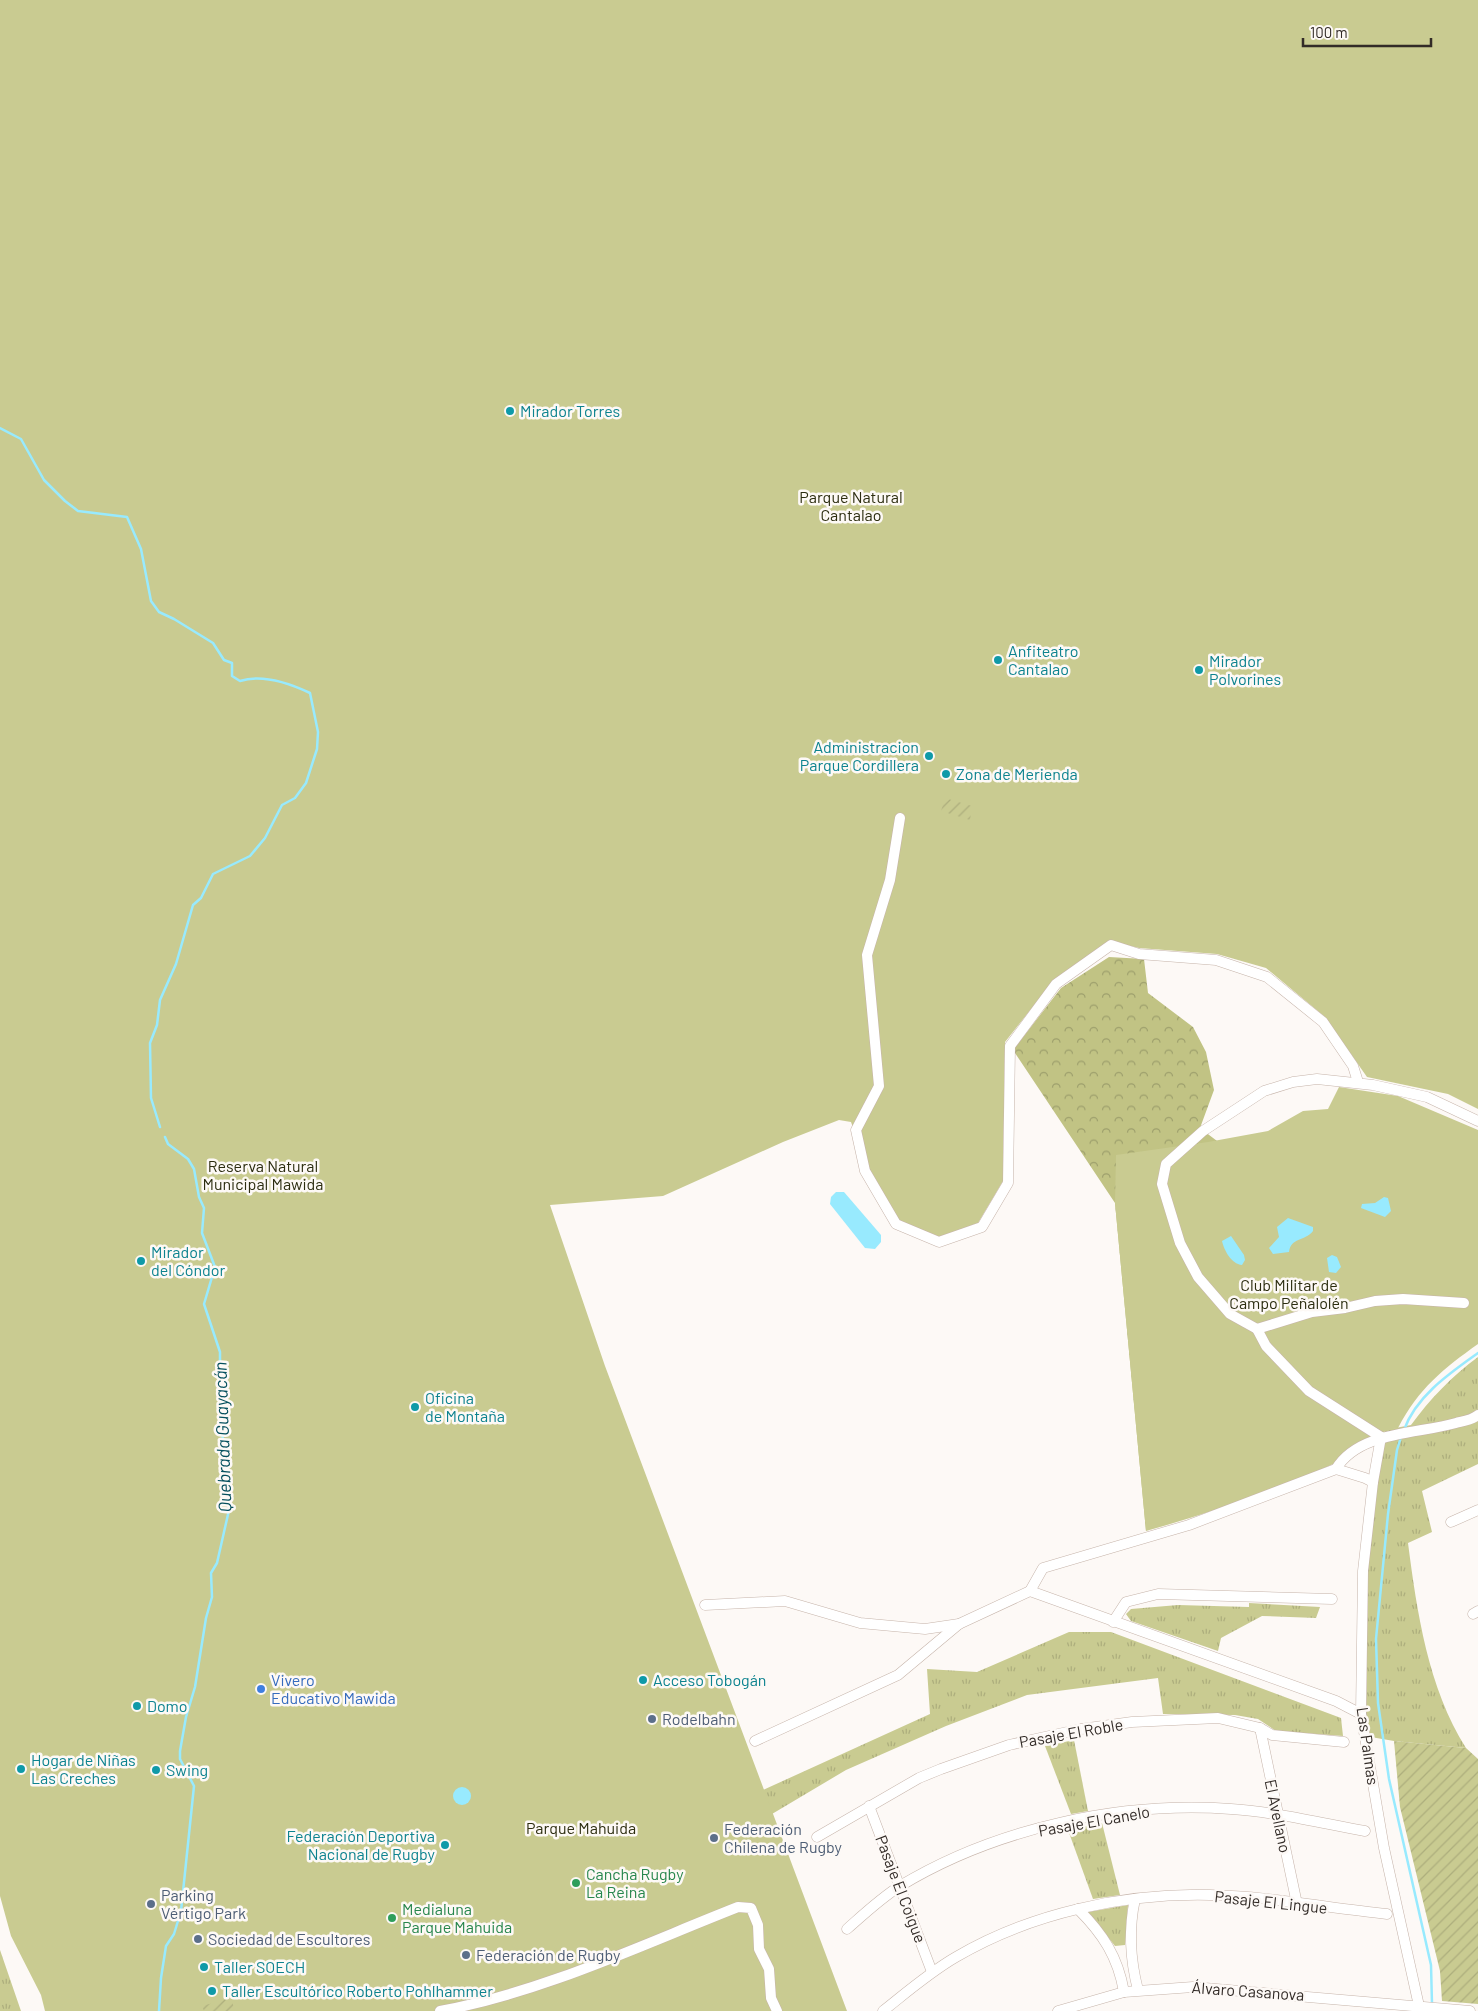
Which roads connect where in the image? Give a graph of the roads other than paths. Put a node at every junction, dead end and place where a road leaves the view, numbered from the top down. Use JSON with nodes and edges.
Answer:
{"nodes":[{"id":1,"x":900,"y":818,"type":"dead end"},
{"id":2,"x":1358,"y":1082,"type":"junction"},
{"id":3,"x":1478,"y":1121,"type":"edge"},
{"id":4,"x":1464,"y":1303,"type":"dead end"},
{"id":5,"x":1257,"y":1329,"type":"junction"},
{"id":6,"x":1478,"y":1415,"type":"edge"},
{"id":7,"x":1381,"y":1437,"type":"junction"},
{"id":8,"x":1336,"y":1469,"type":"junction"},
{"id":9,"x":1373,"y":1482,"type":"junction"},
{"id":10,"x":1478,"y":1510,"type":"edge"},
{"id":11,"x":1451,"y":1522,"type":"dead end"},
{"id":12,"x":1030,"y":1591,"type":"junction"},
{"id":13,"x":1332,"y":1599,"type":"dead end"},
{"id":14,"x":705,"y":1605,"type":"dead end"},
{"id":15,"x":1113,"y":1622,"type":"junction"},
{"id":16,"x":959,"y":1624,"type":"junction"},
{"id":17,"x":1362,"y":1714,"type":"junction"},
{"id":18,"x":1260,"y":1728,"type":"junction"},
{"id":19,"x":755,"y":1741,"type":"dead end"},
{"id":20,"x":1344,"y":1742,"type":"dead end"},
{"id":21,"x":869,"y":1806,"type":"junction"},
{"id":22,"x":1278,"y":1816,"type":"junction"},
{"id":23,"x":1366,"y":1831,"type":"dead end"},
{"id":24,"x":818,"y":1837,"type":"dead end"},
{"id":25,"x":899,"y":1887,"type":"junction"},
{"id":26,"x":1135,"y":1899,"type":"junction"},
{"id":27,"x":1297,"y":1904,"type":"junction"},
{"id":28,"x":1078,"y":1909,"type":"junction"},
{"id":29,"x":1387,"y":1914,"type":"dead end"},
{"id":30,"x":847,"y":1929,"type":"dead end"},
{"id":31,"x":932,"y":1972,"type":"junction"},
{"id":32,"x":1138,"y":1990,"type":"junction"},
{"id":33,"x":1124,"y":1992,"type":"junction"},
{"id":34,"x":1423,"y":2006,"type":"junction"},
{"id":35,"x":440,"y":2011,"type":"edge"},
{"id":36,"x":777,"y":2011,"type":"edge"},
{"id":37,"x":884,"y":2011,"type":"edge"},
{"id":38,"x":1058,"y":2011,"type":"edge"},
{"id":39,"x":1470,"y":2011,"type":"edge"}],
"edges":[{"from":1,"to":2,"type":"street"},
{"from":2,"to":3,"type":"street"},
{"from":2,"to":5,"type":"street"},
{"from":4,"to":5,"type":"street"},
{"from":5,"to":7,"type":"street"},
{"from":6,"to":7,"type":"street"},
{"from":7,"to":8,"type":"street"},
{"from":7,"to":9,"type":"street","name":"Las Palmas"},
{"from":8,"to":9,"type":"street"},
{"from":8,"to":12,"type":"street"},
{"from":9,"to":17,"type":"street","name":"Las Palmas"},
{"from":10,"to":11,"type":"street"},
{"from":12,"to":15,"type":"street"},
{"from":12,"to":16,"type":"street"},
{"from":13,"to":15,"type":"street"},
{"from":14,"to":16,"type":"street"},
{"from":15,"to":17,"type":"street"},
{"from":16,"to":19,"type":"street"},
{"from":17,"to":34,"type":"street","name":"Las Palmas"},
{"from":18,"to":20,"type":"street","name":"Pasaje El Roble"},
{"from":18,"to":21,"type":"street","name":"Pasaje El Roble"},
{"from":18,"to":22,"type":"street","name":"El Avellano"},
{"from":21,"to":24,"type":"street","name":"Pasaje El Roble"},
{"from":21,"to":25,"type":"street","name":"Pasaje El Coigue"},
{"from":22,"to":23,"type":"street","name":"Pasaje El Canelo"},
{"from":22,"to":25,"type":"street","name":"Pasaje El Canelo"},
{"from":22,"to":27,"type":"street","name":"El Avellano"},
{"from":25,"to":30,"type":"street","name":"Pasaje El Canelo"},
{"from":25,"to":31,"type":"street","name":"Pasaje El Coigue"},
{"from":26,"to":27,"type":"street","name":"Pasaje El Lingue"},
{"from":26,"to":28,"type":"street","name":"Pasaje El Lingue"},
{"from":26,"to":32,"type":"street"},
{"from":27,"to":29,"type":"street","name":"Pasaje El Lingue"},
{"from":28,"to":31,"type":"street","name":"Pasaje El Lingue"},
{"from":28,"to":33,"type":"street"},
{"from":31,"to":37,"type":"street","name":"Pasaje El Lingue"},
{"from":32,"to":33,"type":"street","name":"Álvaro Casanova"},
{"from":32,"to":34,"type":"street","name":"Álvaro Casanova"},
{"from":33,"to":38,"type":"street","name":"Álvaro Casanova"},
{"from":34,"to":39,"type":"street","name":"Álvaro Casanova"},
{"from":35,"to":36,"type":"street"}]}
